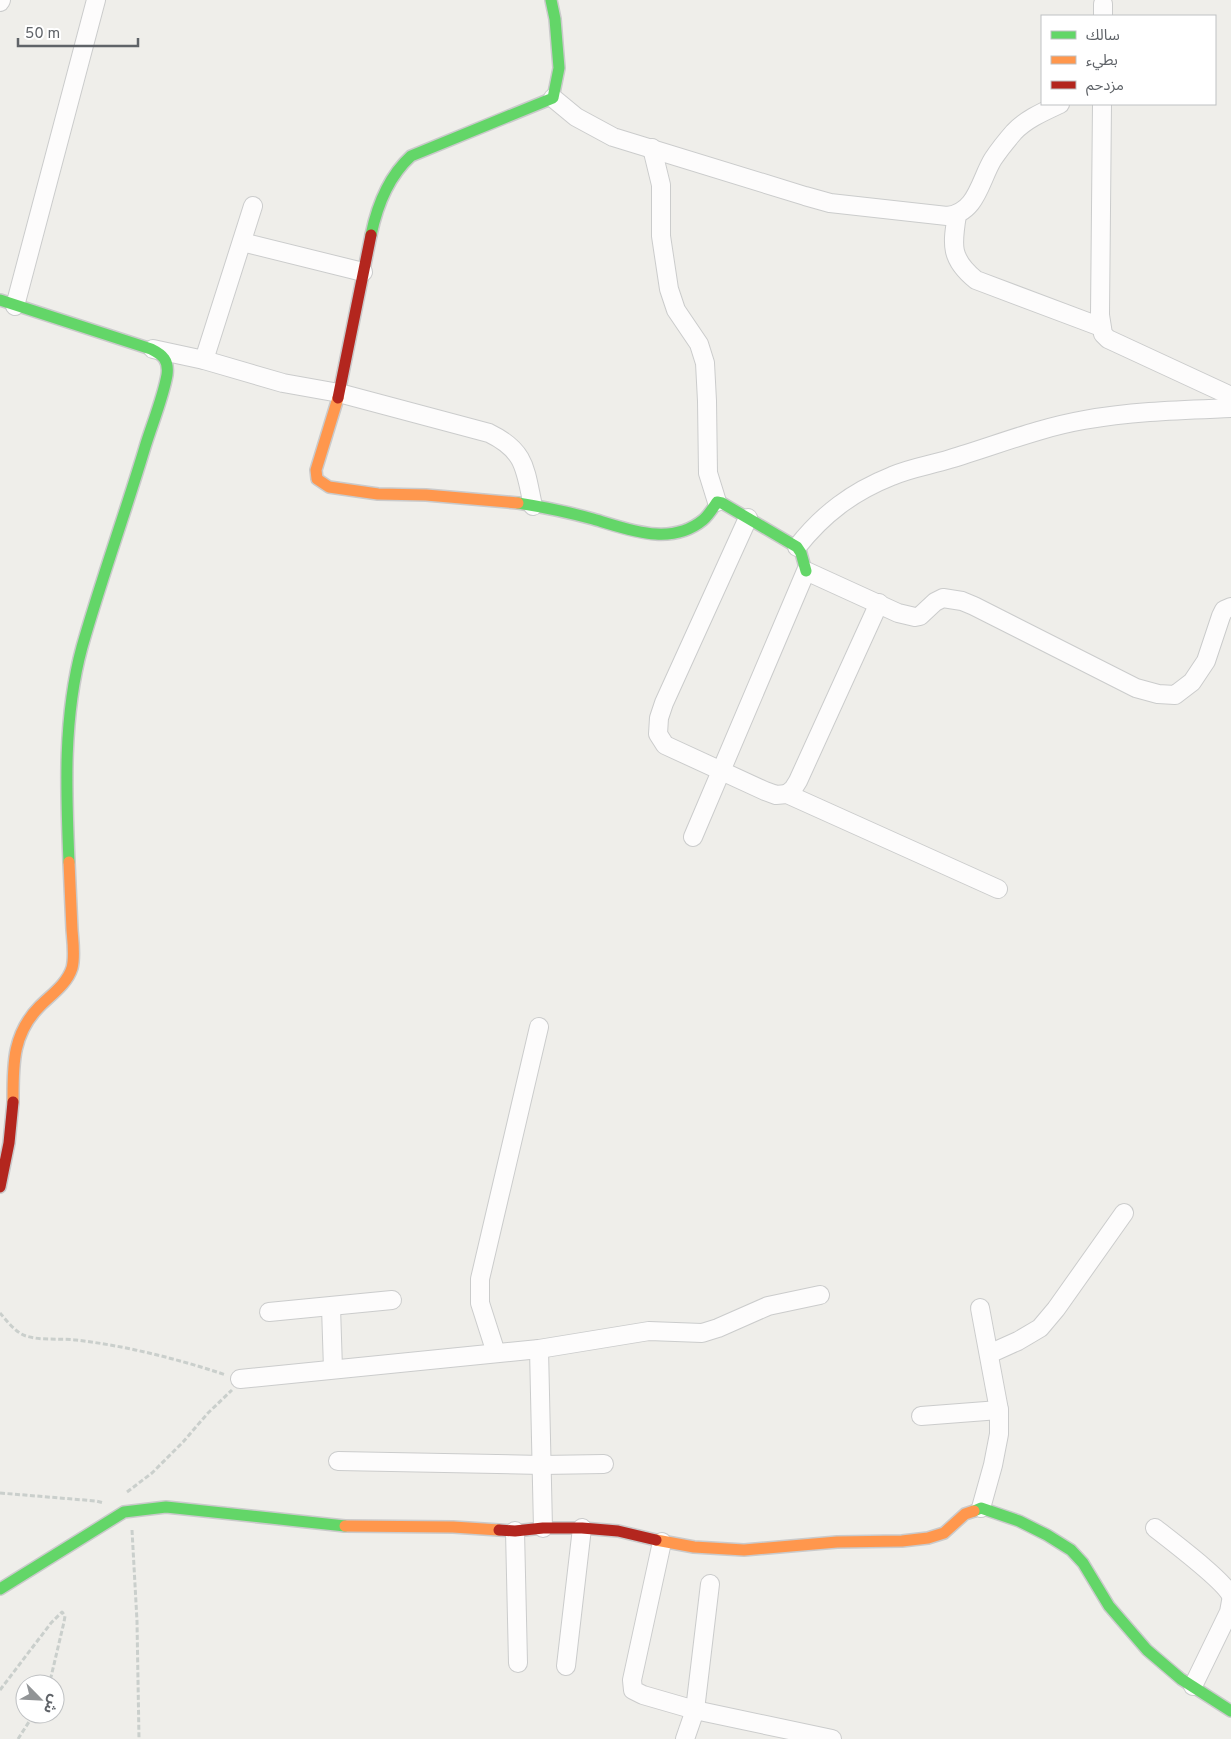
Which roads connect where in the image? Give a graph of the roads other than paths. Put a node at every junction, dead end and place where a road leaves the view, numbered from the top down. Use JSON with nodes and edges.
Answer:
{"nodes":[{"id":1,"x":96,"y":0,"type":"edge"},
{"id":2,"x":551,"y":0,"type":"edge"},
{"id":3,"x":552,"y":98,"type":"junction"},
{"id":4,"x":1058,"y":105,"type":"edge"},
{"id":5,"x":1102,"y":105,"type":"edge"},
{"id":6,"x":652,"y":148,"type":"junction"},
{"id":7,"x":254,"y":206,"type":"dead end"},
{"id":8,"x":957,"y":215,"type":"junction"},
{"id":9,"x":242,"y":242,"type":"junction"},
{"id":10,"x":363,"y":272,"type":"junction"},
{"id":11,"x":7,"y":303,"type":"edge"},
{"id":12,"x":1101,"y":326,"type":"junction"},
{"id":13,"x":151,"y":349,"type":"junction"},
{"id":14,"x":204,"y":360,"type":"junction"},
{"id":15,"x":339,"y":393,"type":"junction"},
{"id":16,"x":1231,"y":396,"type":"edge"},
{"id":17,"x":1231,"y":408,"type":"edge"},
{"id":18,"x":717,"y":502,"type":"junction"},
{"id":19,"x":533,"y":506,"type":"junction"},
{"id":20,"x":748,"y":518,"type":"junction"},
{"id":21,"x":797,"y":548,"type":"junction"},
{"id":22,"x":806,"y":571,"type":"junction"},
{"id":23,"x":879,"y":603,"type":"junction"},
{"id":24,"x":1231,"y":607,"type":"edge"},
{"id":25,"x":720,"y":771,"type":"junction"},
{"id":26,"x":787,"y":794,"type":"junction"},
{"id":27,"x":693,"y":837,"type":"dead end"},
{"id":28,"x":998,"y":889,"type":"dead end"},
{"id":29,"x":539,"y":1026,"type":"dead end"},
{"id":30,"x":0,"y":1187,"type":"edge"},
{"id":31,"x":1124,"y":1213,"type":"dead end"},
{"id":32,"x":820,"y":1295,"type":"dead end"},
{"id":33,"x":392,"y":1300,"type":"dead end"},
{"id":34,"x":331,"y":1307,"type":"junction"},
{"id":35,"x":980,"y":1308,"type":"dead end"},
{"id":36,"x":269,"y":1312,"type":"dead end"},
{"id":37,"x":538,"y":1349,"type":"junction"},
{"id":38,"x":496,"y":1353,"type":"junction"},
{"id":39,"x":989,"y":1354,"type":"junction"},
{"id":40,"x":333,"y":1369,"type":"junction"},
{"id":41,"x":240,"y":1379,"type":"road end"},
{"id":42,"x":999,"y":1410,"type":"junction"},
{"id":43,"x":921,"y":1416,"type":"dead end"},
{"id":44,"x":338,"y":1461,"type":"dead end"},
{"id":45,"x":604,"y":1464,"type":"dead end"},
{"id":46,"x":542,"y":1465,"type":"junction"},
{"id":47,"x":981,"y":1508,"type":"junction"},
{"id":48,"x":543,"y":1528,"type":"junction"},
{"id":49,"x":582,"y":1528,"type":"junction"},
{"id":50,"x":1155,"y":1528,"type":"dead end"},
{"id":51,"x":515,"y":1531,"type":"junction"},
{"id":52,"x":662,"y":1542,"type":"junction"},
{"id":53,"x":710,"y":1584,"type":"dead end"},
{"id":54,"x":0,"y":1589,"type":"edge"},
{"id":55,"x":1231,"y":1596,"type":"edge"},
{"id":56,"x":1231,"y":1601,"type":"edge"},
{"id":57,"x":518,"y":1663,"type":"dead end"},
{"id":58,"x":566,"y":1666,"type":"dead end"},
{"id":59,"x":1193,"y":1686,"type":"junction"},
{"id":60,"x":695,"y":1710,"type":"junction"},
{"id":61,"x":1231,"y":1711,"type":"edge"},
{"id":62,"x":685,"y":1739,"type":"edge"},
{"id":63,"x":832,"y":1739,"type":"edge"}],
"edges":[{"from":1,"to":11,"type":"street"},
{"from":2,"to":3,"type":"street"},
{"from":3,"to":6,"type":"street"},
{"from":3,"to":10,"type":"street"},
{"from":4,"to":8,"type":"street"},
{"from":5,"to":12,"type":"street"},
{"from":6,"to":8,"type":"street"},
{"from":6,"to":18,"type":"street"},
{"from":7,"to":9,"type":"street"},
{"from":8,"to":12,"type":"street"},
{"from":9,"to":10,"type":"street"},
{"from":9,"to":14,"type":"street"},
{"from":10,"to":15,"type":"street"},
{"from":11,"to":13,"type":"street"},
{"from":12,"to":16,"type":"street"},
{"from":13,"to":14,"type":"street"},
{"from":13,"to":30,"type":"street"},
{"from":14,"to":15,"type":"street"},
{"from":15,"to":19,"type":"street"},
{"from":15,"to":19,"type":"street"},
{"from":17,"to":21,"type":"street"},
{"from":18,"to":19,"type":"street"},
{"from":18,"to":20,"type":"street"},
{"from":20,"to":21,"type":"street"},
{"from":20,"to":25,"type":"street"},
{"from":21,"to":22,"type":"street"},
{"from":22,"to":23,"type":"street"},
{"from":22,"to":25,"type":"street"},
{"from":23,"to":24,"type":"street"},
{"from":23,"to":26,"type":"street"},
{"from":25,"to":26,"type":"street"},
{"from":25,"to":27,"type":"street"},
{"from":26,"to":28,"type":"street"},
{"from":29,"to":38,"type":"street"},
{"from":31,"to":39,"type":"street"},
{"from":32,"to":37,"type":"street"},
{"from":33,"to":34,"type":"street"},
{"from":34,"to":36,"type":"street"},
{"from":34,"to":40,"type":"street"},
{"from":35,"to":39,"type":"street"},
{"from":37,"to":38,"type":"street"},
{"from":37,"to":46,"type":"street"},
{"from":38,"to":40,"type":"street"},
{"from":39,"to":42,"type":"street"},
{"from":40,"to":41,"type":"street"},
{"from":42,"to":43,"type":"street"},
{"from":42,"to":47,"type":"street"},
{"from":44,"to":46,"type":"street"},
{"from":45,"to":46,"type":"street"},
{"from":46,"to":48,"type":"street"},
{"from":47,"to":52,"type":"street"},
{"from":47,"to":59,"type":"street"},
{"from":48,"to":49,"type":"street"},
{"from":48,"to":51,"type":"street"},
{"from":49,"to":52,"type":"street"},
{"from":49,"to":58,"type":"street"},
{"from":50,"to":55,"type":"street"},
{"from":51,"to":54,"type":"street"},
{"from":51,"to":57,"type":"street"},
{"from":52,"to":60,"type":"street"},
{"from":53,"to":60,"type":"street"},
{"from":56,"to":59,"type":"street"},
{"from":59,"to":61,"type":"street"},
{"from":60,"to":62,"type":"street"},
{"from":60,"to":63,"type":"street"}]}
